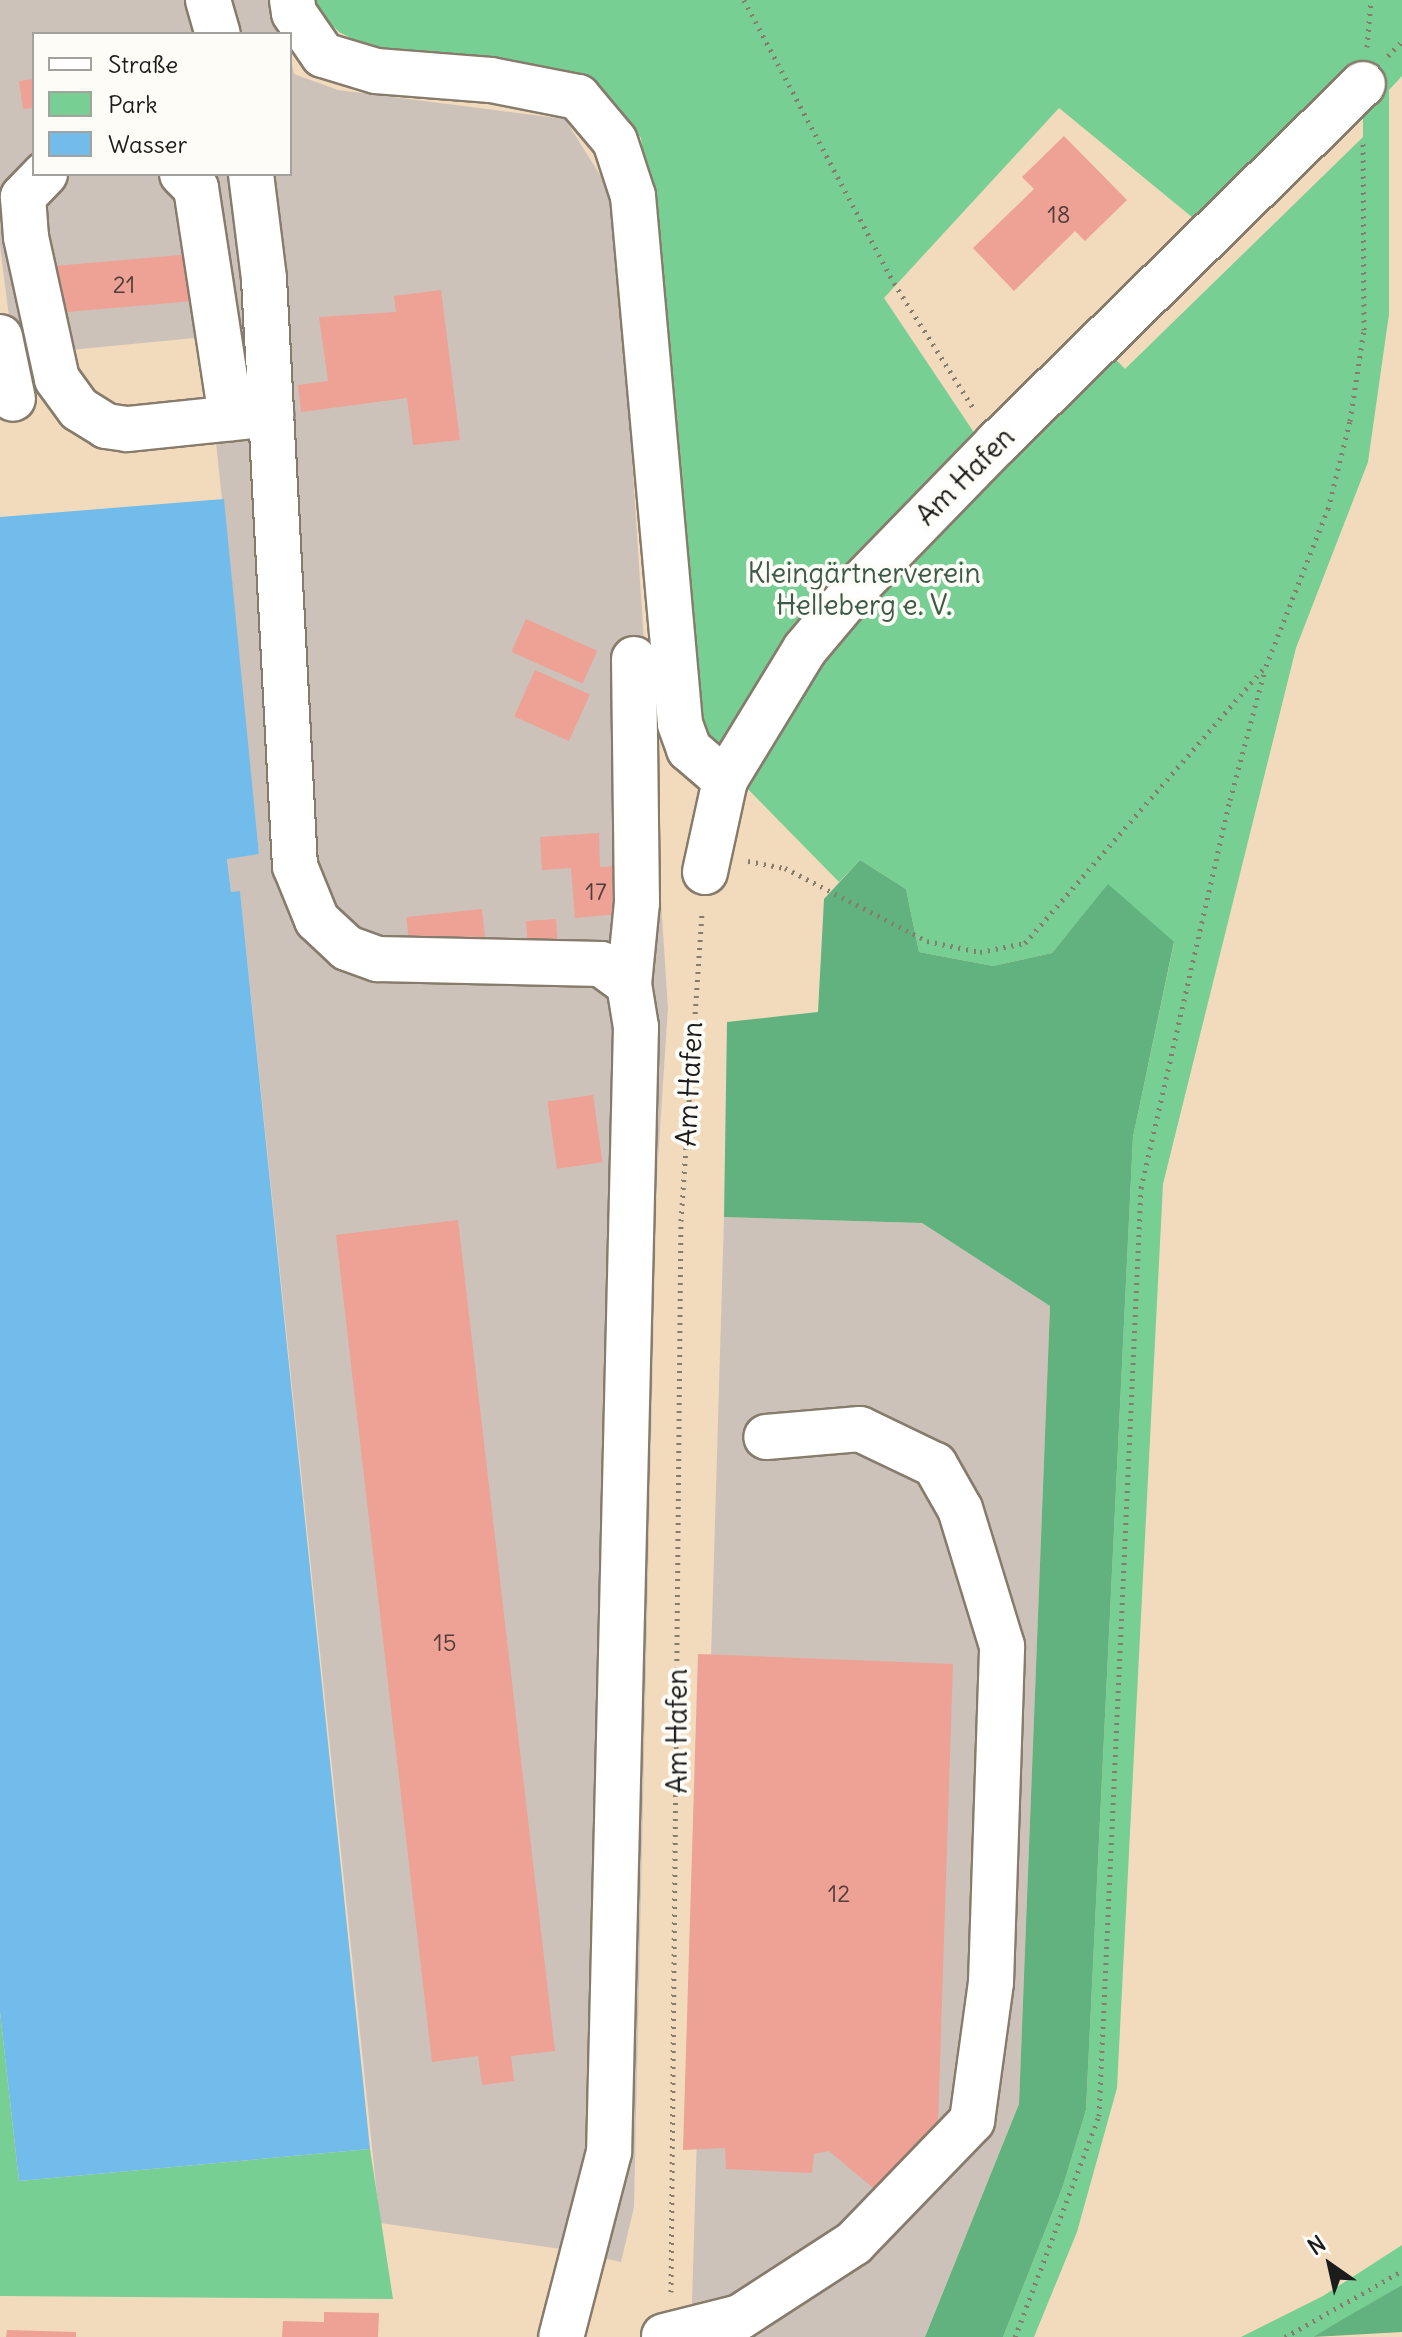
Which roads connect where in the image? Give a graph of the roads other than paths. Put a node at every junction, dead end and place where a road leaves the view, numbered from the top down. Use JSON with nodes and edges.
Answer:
{"nodes":[{"id":1,"x":208,"y":0,"type":"edge"},
{"id":2,"x":292,"y":0,"type":"edge"},
{"id":3,"x":217,"y":32,"type":"edge"},
{"id":4,"x":1363,"y":84,"type":"road end"},
{"id":5,"x":43,"y":176,"type":"edge"},
{"id":6,"x":184,"y":176,"type":"edge"},
{"id":7,"x":251,"y":176,"type":"edge"},
{"id":8,"x":0,"y":337,"type":"edge"},
{"id":9,"x":13,"y":399,"type":"dead end"},
{"id":10,"x":251,"y":416,"type":"junction"},
{"id":11,"x":634,"y":659,"type":"dead end"},
{"id":12,"x":725,"y":780,"type":"junction"},
{"id":13,"x":705,"y":872,"type":"road end"},
{"id":14,"x":629,"y":984,"type":"junction"},
{"id":15,"x":766,"y":1437,"type":"dead end"},
{"id":16,"x":664,"y":2336,"type":"edge"},
{"id":17,"x":561,"y":2337,"type":"edge"}],
"edges":[{"from":1,"to":3,"type":"lane"},
{"from":2,"to":12,"type":"lane"},
{"from":4,"to":12,"type":"lane","name":"Am Hafen"},
{"from":5,"to":10,"type":"lane"},
{"from":6,"to":10,"type":"lane"},
{"from":7,"to":10,"type":"lane"},
{"from":8,"to":9,"type":"lane"},
{"from":10,"to":14,"type":"lane"},
{"from":11,"to":14,"type":"lane"},
{"from":12,"to":13,"type":"lane","name":"Am Hafen"},
{"from":14,"to":17,"type":"lane"},
{"from":15,"to":16,"type":"lane"}]}
